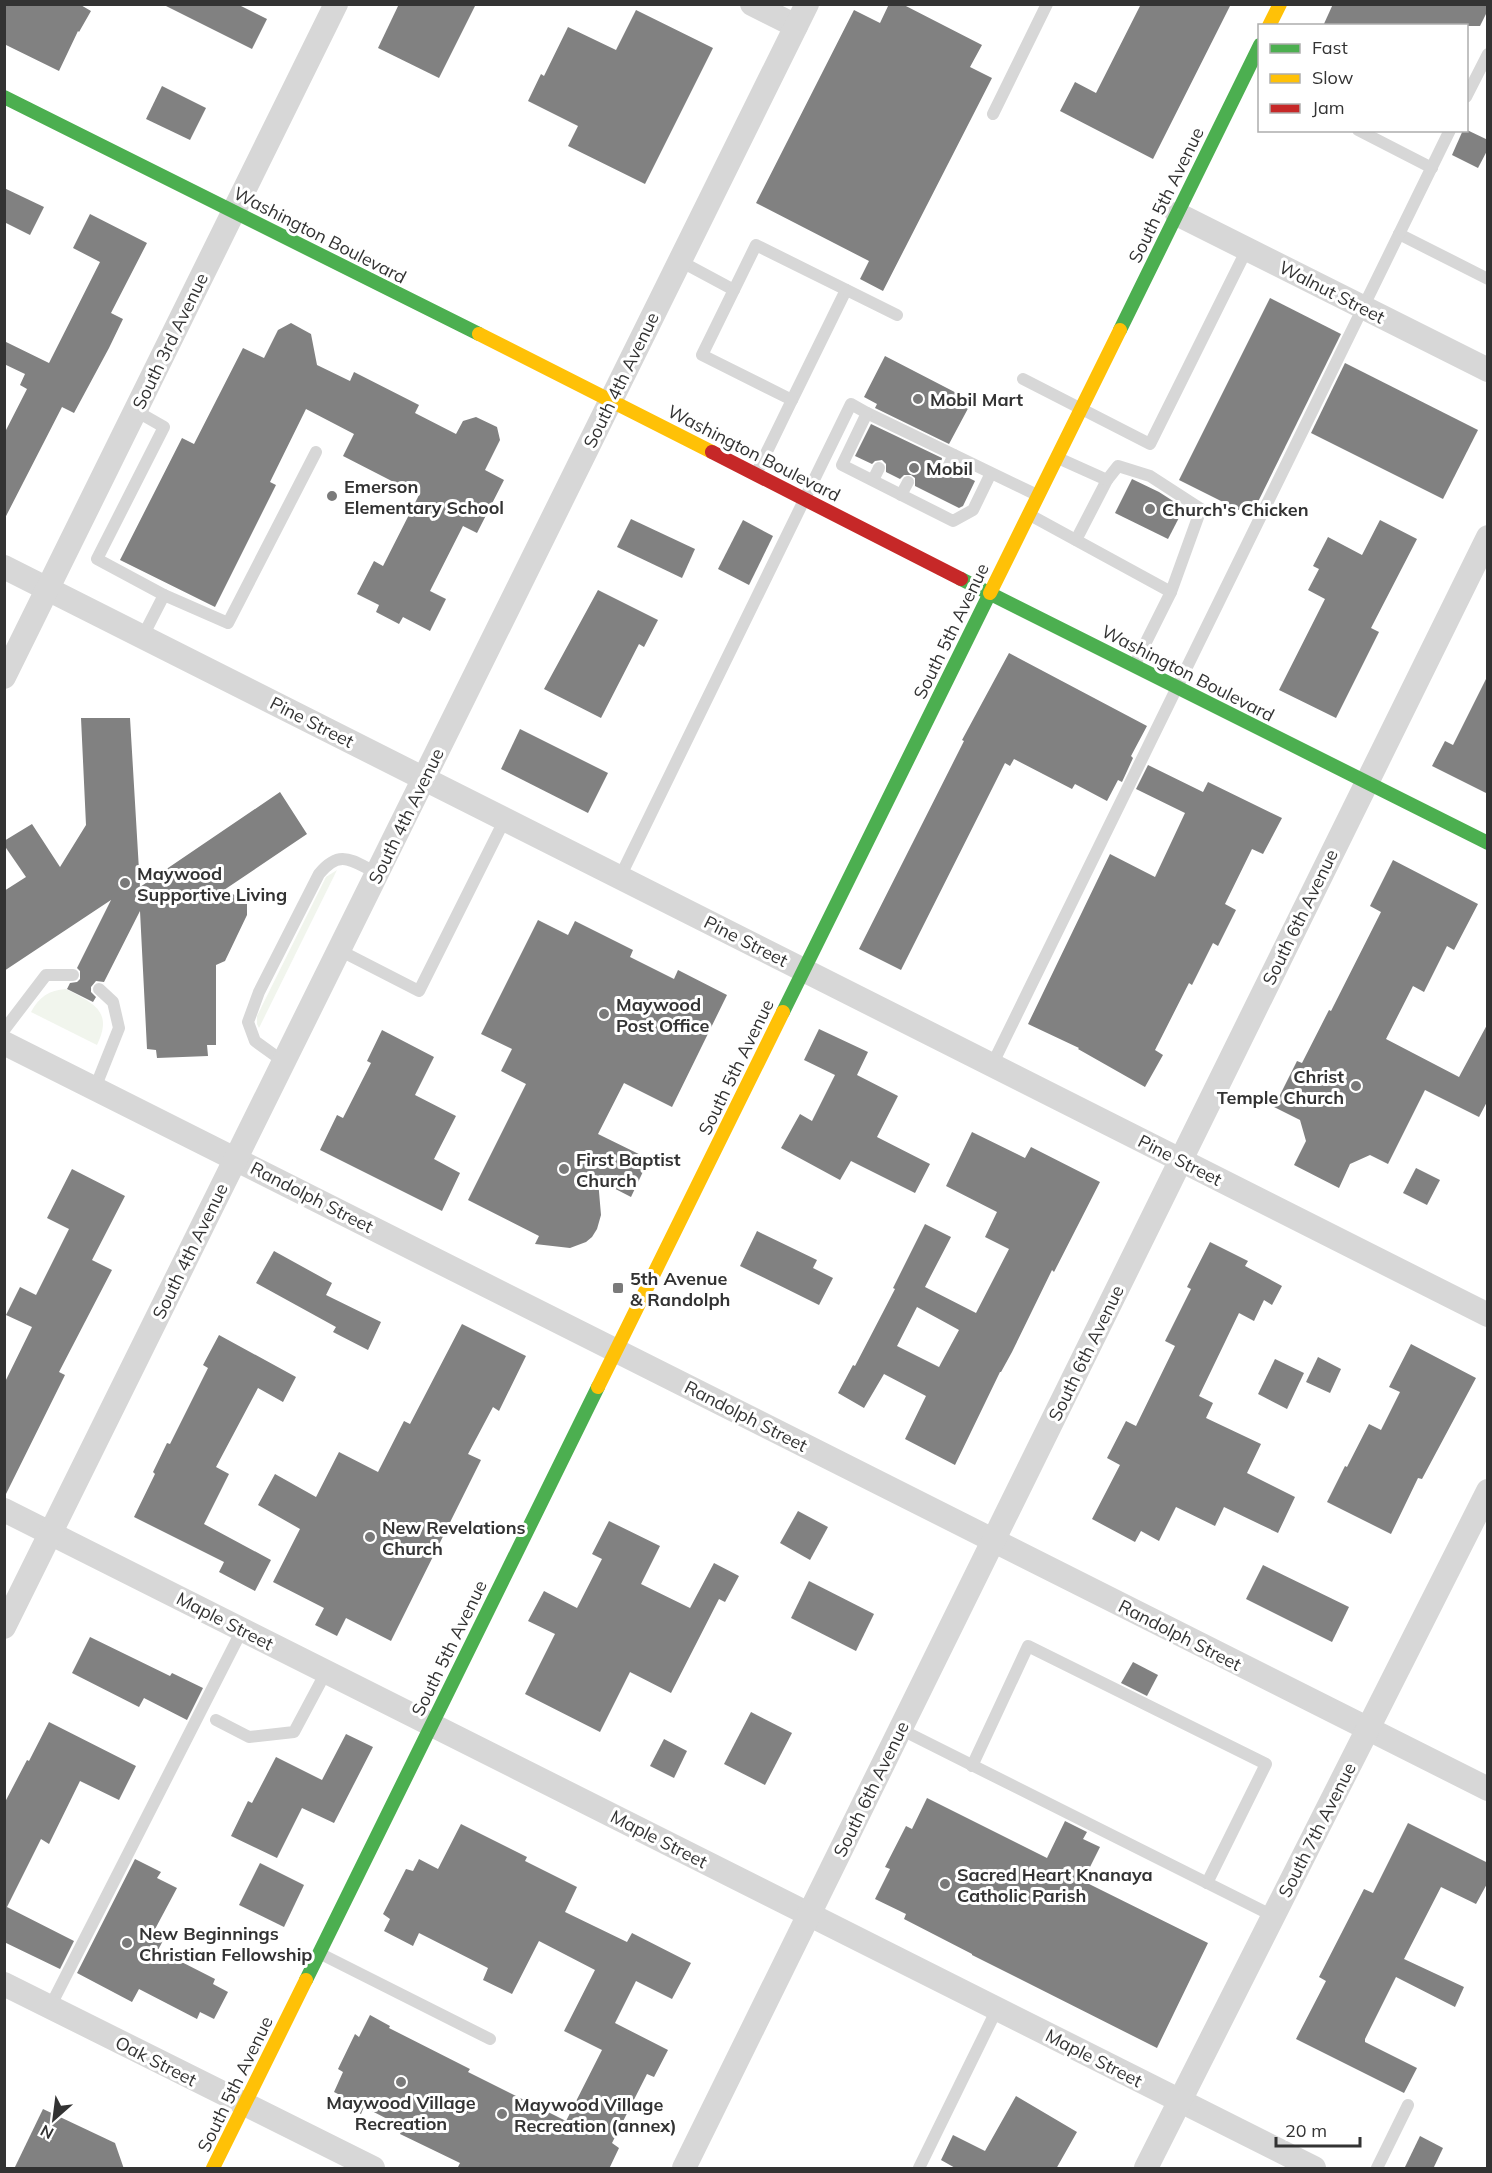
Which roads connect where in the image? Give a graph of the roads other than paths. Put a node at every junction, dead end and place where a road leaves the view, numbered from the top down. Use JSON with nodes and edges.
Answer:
{"nodes":[{"id":1,"x":336,"y":4,"type":"edge"},
{"id":2,"x":752,"y":4,"type":"edge"},
{"id":3,"x":807,"y":4,"type":"edge"},
{"id":4,"x":1047,"y":4,"type":"edge"},
{"id":5,"x":1280,"y":4,"type":"edge"},
{"id":6,"x":1270,"y":24,"type":"edge"},
{"id":7,"x":796,"y":26,"type":"junction"},
{"id":8,"x":1258,"y":49,"type":"edge"},
{"id":9,"x":1488,"y":54,"type":"edge"},
{"id":10,"x":1245,"y":74,"type":"junction"},
{"id":11,"x":1258,"y":80,"type":"edge"},
{"id":12,"x":1468,"y":95,"type":"edge"},
{"id":13,"x":4,"y":97,"type":"edge"},
{"id":14,"x":993,"y":114,"type":"dead end"},
{"id":15,"x":1362,"y":132,"type":"edge"},
{"id":16,"x":1449,"y":132,"type":"edge"},
{"id":17,"x":1432,"y":168,"type":"junction"},
{"id":18,"x":234,"y":212,"type":"junction"},
{"id":19,"x":1176,"y":214,"type":"junction"},
{"id":20,"x":1400,"y":234,"type":"junction"},
{"id":21,"x":1247,"y":249,"type":"junction"},
{"id":22,"x":680,"y":261,"type":"junction"},
{"id":23,"x":1488,"y":279,"type":"edge"},
{"id":24,"x":734,"y":290,"type":"junction"},
{"id":25,"x":846,"y":290,"type":"junction"},
{"id":26,"x":1363,"y":308,"type":"junction"},
{"id":27,"x":897,"y":315,"type":"dead end"},
{"id":28,"x":1488,"y":370,"type":"edge"},
{"id":29,"x":1023,"y":380,"type":"dead end"},
{"id":30,"x":611,"y":400,"type":"junction"},
{"id":31,"x":792,"y":400,"type":"junction"},
{"id":32,"x":1080,"y":408,"type":"junction"},
{"id":33,"x":136,"y":411,"type":"junction"},
{"id":34,"x":867,"y":413,"type":"junction"},
{"id":35,"x":928,"y":442,"type":"junction"},
{"id":36,"x":316,"y":453,"type":"dead end"},
{"id":37,"x":922,"y":455,"type":"dead end"},
{"id":38,"x":954,"y":455,"type":"junction"},
{"id":39,"x":1057,"y":457,"type":"junction"},
{"id":40,"x":821,"y":463,"type":"junction"},
{"id":41,"x":842,"y":465,"type":"junction"},
{"id":42,"x":948,"y":467,"type":"dead end"},
{"id":43,"x":879,"y":468,"type":"dead end"},
{"id":44,"x":991,"y":473,"type":"junction"},
{"id":45,"x":756,"y":474,"type":"junction"},
{"id":46,"x":873,"y":480,"type":"junction"},
{"id":47,"x":1107,"y":480,"type":"junction"},
{"id":48,"x":908,"y":482,"type":"dead end"},
{"id":49,"x":901,"y":495,"type":"junction"},
{"id":50,"x":934,"y":496,"type":"dead end"},
{"id":51,"x":1038,"y":496,"type":"junction"},
{"id":52,"x":805,"y":499,"type":"junction"},
{"id":53,"x":928,"y":508,"type":"junction"},
{"id":54,"x":1028,"y":514,"type":"junction"},
{"id":55,"x":1488,"y":537,"type":"edge"},
{"id":56,"x":1076,"y":540,"type":"junction"},
{"id":57,"x":4,"y":567,"type":"edge"},
{"id":58,"x":48,"y":588,"type":"junction"},
{"id":59,"x":1171,"y":592,"type":"junction"},
{"id":60,"x":989,"y":593,"type":"junction"},
{"id":61,"x":164,"y":595,"type":"junction"},
{"id":62,"x":143,"y":636,"type":"junction"},
{"id":63,"x":1134,"y":666,"type":"junction"},
{"id":64,"x":4,"y":677,"type":"edge"},
{"id":65,"x":1177,"y":687,"type":"junction"},
{"id":66,"x":424,"y":778,"type":"junction"},
{"id":67,"x":1366,"y":782,"type":"junction"},
{"id":68,"x":506,"y":819,"type":"junction"},
{"id":69,"x":1488,"y":843,"type":"edge"},
{"id":70,"x":377,"y":873,"type":"junction"},
{"id":71,"x":620,"y":877,"type":"junction"},
{"id":72,"x":339,"y":950,"type":"junction"},
{"id":73,"x":804,"y":970,"type":"junction"},
{"id":74,"x":73,"y":975,"type":"dead end"},
{"id":75,"x":99,"y":989,"type":"dead end"},
{"id":76,"x":4,"y":1030,"type":"edge"},
{"id":77,"x":4,"y":1043,"type":"edge"},
{"id":78,"x":284,"y":1062,"type":"junction"},
{"id":79,"x":992,"y":1065,"type":"junction"},
{"id":80,"x":95,"y":1088,"type":"junction"},
{"id":81,"x":236,"y":1159,"type":"junction"},
{"id":82,"x":1181,"y":1160,"type":"junction"},
{"id":83,"x":1488,"y":1315,"type":"edge"},
{"id":84,"x":616,"y":1351,"type":"junction"},
{"id":85,"x":1488,"y":1491,"type":"edge"},
{"id":86,"x":4,"y":1510,"type":"edge"},
{"id":87,"x":51,"y":1534,"type":"junction"},
{"id":88,"x":993,"y":1540,"type":"junction"},
{"id":89,"x":4,"y":1627,"type":"edge"},
{"id":90,"x":243,"y":1630,"type":"junction"},
{"id":91,"x":326,"y":1672,"type":"junction"},
{"id":92,"x":216,"y":1720,"type":"dead end"},
{"id":93,"x":431,"y":1725,"type":"junction"},
{"id":94,"x":900,"y":1729,"type":"junction"},
{"id":95,"x":1368,"y":1729,"type":"junction"},
{"id":96,"x":972,"y":1766,"type":"junction"},
{"id":97,"x":1488,"y":1789,"type":"edge"},
{"id":98,"x":1207,"y":1883,"type":"junction"},
{"id":99,"x":809,"y":1915,"type":"junction"},
{"id":100,"x":1274,"y":1916,"type":"junction"},
{"id":101,"x":319,"y":1953,"type":"junction"},
{"id":102,"x":4,"y":1984,"type":"edge"},
{"id":103,"x":50,"y":2007,"type":"junction"},
{"id":104,"x":997,"y":2009,"type":"junction"},
{"id":105,"x":490,"y":2039,"type":"dead end"},
{"id":106,"x":1180,"y":2101,"type":"junction"},
{"id":107,"x":245,"y":2104,"type":"junction"},
{"id":108,"x":1408,"y":2105,"type":"dead end"},
{"id":109,"x":213,"y":2169,"type":"edge"},
{"id":110,"x":373,"y":2169,"type":"edge"},
{"id":111,"x":684,"y":2169,"type":"edge"},
{"id":112,"x":919,"y":2169,"type":"edge"},
{"id":113,"x":1146,"y":2169,"type":"edge"},
{"id":114,"x":1314,"y":2169,"type":"edge"},
{"id":115,"x":1377,"y":2169,"type":"edge"}],
"edges":[{"from":1,"to":18,"type":"street","name":"South 3rd Avenue"},
{"from":2,"to":7,"type":"street"},
{"from":3,"to":7,"type":"street","name":"South 4th Avenue"},
{"from":4,"to":14,"type":"lane"},
{"from":5,"to":6,"type":"street"},
{"from":7,"to":22,"type":"street","name":"South 4th Avenue"},
{"from":8,"to":10,"type":"street","name":"South 5th Avenue"},
{"from":9,"to":12,"type":"lane"},
{"from":10,"to":11,"type":"lane"},
{"from":10,"to":19,"type":"street","name":"South 5th Avenue"},
{"from":13,"to":18,"type":"street","name":"Washington Boulevard"},
{"from":15,"to":17,"type":"lane"},
{"from":16,"to":17,"type":"lane"},
{"from":17,"to":20,"type":"lane"},
{"from":18,"to":30,"type":"street","name":"Washington Boulevard"},
{"from":18,"to":33,"type":"street","name":"South 3rd Avenue"},
{"from":19,"to":21,"type":"street","name":"Walnut Street"},
{"from":19,"to":32,"type":"street","name":"South 5th Avenue"},
{"from":20,"to":23,"type":"lane"},
{"from":20,"to":26,"type":"lane"},
{"from":21,"to":26,"type":"street","name":"Walnut Street"},
{"from":21,"to":32,"type":"lane"},
{"from":22,"to":24,"type":"lane"},
{"from":22,"to":30,"type":"street","name":"South 4th Avenue"},
{"from":24,"to":25,"type":"lane"},
{"from":24,"to":31,"type":"lane"},
{"from":25,"to":27,"type":"lane"},
{"from":25,"to":31,"type":"lane"},
{"from":26,"to":28,"type":"street","name":"Walnut Street"},
{"from":26,"to":65,"type":"lane"},
{"from":29,"to":32,"type":"lane"},
{"from":30,"to":45,"type":"street","name":"Washington Boulevard"},
{"from":30,"to":66,"type":"street","name":"South 4th Avenue"},
{"from":31,"to":45,"type":"lane"},
{"from":32,"to":39,"type":"street","name":"South 5th Avenue"},
{"from":33,"to":58,"type":"street","name":"South 3rd Avenue"},
{"from":33,"to":61,"type":"lane"},
{"from":34,"to":35,"type":"lane"},
{"from":34,"to":40,"type":"lane"},
{"from":34,"to":41,"type":"lane"},
{"from":35,"to":37,"type":"lane"},
{"from":35,"to":38,"type":"lane"},
{"from":36,"to":61,"type":"lane"},
{"from":38,"to":42,"type":"lane"},
{"from":38,"to":44,"type":"lane"},
{"from":39,"to":47,"type":"lane"},
{"from":39,"to":51,"type":"street","name":"South 5th Avenue"},
{"from":40,"to":41,"type":"lane"},
{"from":40,"to":52,"type":"lane"},
{"from":41,"to":46,"type":"lane"},
{"from":43,"to":46,"type":"lane"},
{"from":44,"to":51,"type":"lane"},
{"from":44,"to":53,"type":"lane"},
{"from":45,"to":52,"type":"street","name":"Washington Boulevard"},
{"from":46,"to":49,"type":"lane"},
{"from":47,"to":56,"type":"lane"},
{"from":47,"to":59,"type":"lane"},
{"from":48,"to":49,"type":"lane"},
{"from":49,"to":53,"type":"lane"},
{"from":50,"to":53,"type":"lane"},
{"from":51,"to":54,"type":"street","name":"South 5th Avenue"},
{"from":52,"to":60,"type":"street","name":"Washington Boulevard"},
{"from":52,"to":71,"type":"lane"},
{"from":54,"to":56,"type":"lane"},
{"from":54,"to":60,"type":"street","name":"South 5th Avenue"},
{"from":55,"to":67,"type":"street","name":"South 6th Avenue"},
{"from":56,"to":59,"type":"lane"},
{"from":57,"to":58,"type":"street","name":"Pine Street"},
{"from":58,"to":62,"type":"street","name":"Pine Street"},
{"from":58,"to":64,"type":"street","name":"South 3rd Avenue"},
{"from":59,"to":63,"type":"lane"},
{"from":60,"to":63,"type":"street","name":"Washington Boulevard"},
{"from":60,"to":73,"type":"street","name":"South 5th Avenue"},
{"from":61,"to":62,"type":"lane"},
{"from":62,"to":66,"type":"street","name":"Pine Street"},
{"from":63,"to":65,"type":"street","name":"Washington Boulevard"},
{"from":65,"to":67,"type":"street","name":"Washington Boulevard"},
{"from":65,"to":79,"type":"lane"},
{"from":66,"to":68,"type":"street","name":"Pine Street"},
{"from":66,"to":70,"type":"street","name":"South 4th Avenue"},
{"from":67,"to":69,"type":"street","name":"Washington Boulevard"},
{"from":67,"to":82,"type":"street","name":"South 6th Avenue"},
{"from":68,"to":71,"type":"street","name":"Pine Street"},
{"from":68,"to":72,"type":"lane"},
{"from":70,"to":72,"type":"street","name":"South 4th Avenue"},
{"from":70,"to":78,"type":"lane"},
{"from":71,"to":73,"type":"street","name":"Pine Street"},
{"from":72,"to":78,"type":"street","name":"South 4th Avenue"},
{"from":73,"to":79,"type":"street","name":"Pine Street"},
{"from":73,"to":84,"type":"street","name":"South 5th Avenue"},
{"from":74,"to":76,"type":"lane"},
{"from":75,"to":80,"type":"lane"},
{"from":77,"to":80,"type":"street","name":"Randolph Street"},
{"from":78,"to":81,"type":"street","name":"South 4th Avenue"},
{"from":79,"to":82,"type":"street","name":"Pine Street"},
{"from":80,"to":81,"type":"street","name":"Randolph Street"},
{"from":81,"to":84,"type":"street","name":"Randolph Street"},
{"from":81,"to":87,"type":"street","name":"South 4th Avenue"},
{"from":82,"to":83,"type":"street","name":"Pine Street"},
{"from":82,"to":88,"type":"street","name":"South 6th Avenue"},
{"from":84,"to":88,"type":"street","name":"Randolph Street"},
{"from":84,"to":93,"type":"street","name":"South 5th Avenue"},
{"from":85,"to":95,"type":"street","name":"South 7th Avenue"},
{"from":86,"to":87,"type":"street","name":"Maple Street"},
{"from":87,"to":89,"type":"street","name":"South 4th Avenue"},
{"from":87,"to":90,"type":"street","name":"Maple Street"},
{"from":88,"to":94,"type":"street","name":"South 6th Avenue"},
{"from":88,"to":95,"type":"street","name":"Randolph Street"},
{"from":90,"to":91,"type":"street","name":"Maple Street"},
{"from":90,"to":103,"type":"lane"},
{"from":91,"to":92,"type":"lane"},
{"from":91,"to":93,"type":"street","name":"Maple Street"},
{"from":93,"to":99,"type":"street","name":"Maple Street"},
{"from":93,"to":101,"type":"street","name":"South 5th Avenue"},
{"from":94,"to":96,"type":"lane"},
{"from":94,"to":99,"type":"street","name":"South 6th Avenue"},
{"from":95,"to":97,"type":"street","name":"Randolph Street"},
{"from":95,"to":100,"type":"street","name":"South 7th Avenue"},
{"from":96,"to":98,"type":"lane"},
{"from":96,"to":98,"type":"lane"},
{"from":98,"to":100,"type":"lane"},
{"from":99,"to":104,"type":"street","name":"Maple Street"},
{"from":99,"to":111,"type":"street","name":"South 6th Avenue"},
{"from":100,"to":106,"type":"street","name":"South 7th Avenue"},
{"from":101,"to":105,"type":"lane"},
{"from":101,"to":107,"type":"street","name":"South 5th Avenue"},
{"from":102,"to":103,"type":"street","name":"Oak Street"},
{"from":103,"to":107,"type":"street","name":"Oak Street"},
{"from":104,"to":106,"type":"street","name":"Maple Street"},
{"from":104,"to":112,"type":"lane"},
{"from":106,"to":113,"type":"street","name":"South 7th Avenue"},
{"from":106,"to":114,"type":"street","name":"Maple Street"},
{"from":107,"to":109,"type":"street","name":"South 5th Avenue"},
{"from":107,"to":110,"type":"street","name":"Oak Street"},
{"from":108,"to":115,"type":"lane"}]}
